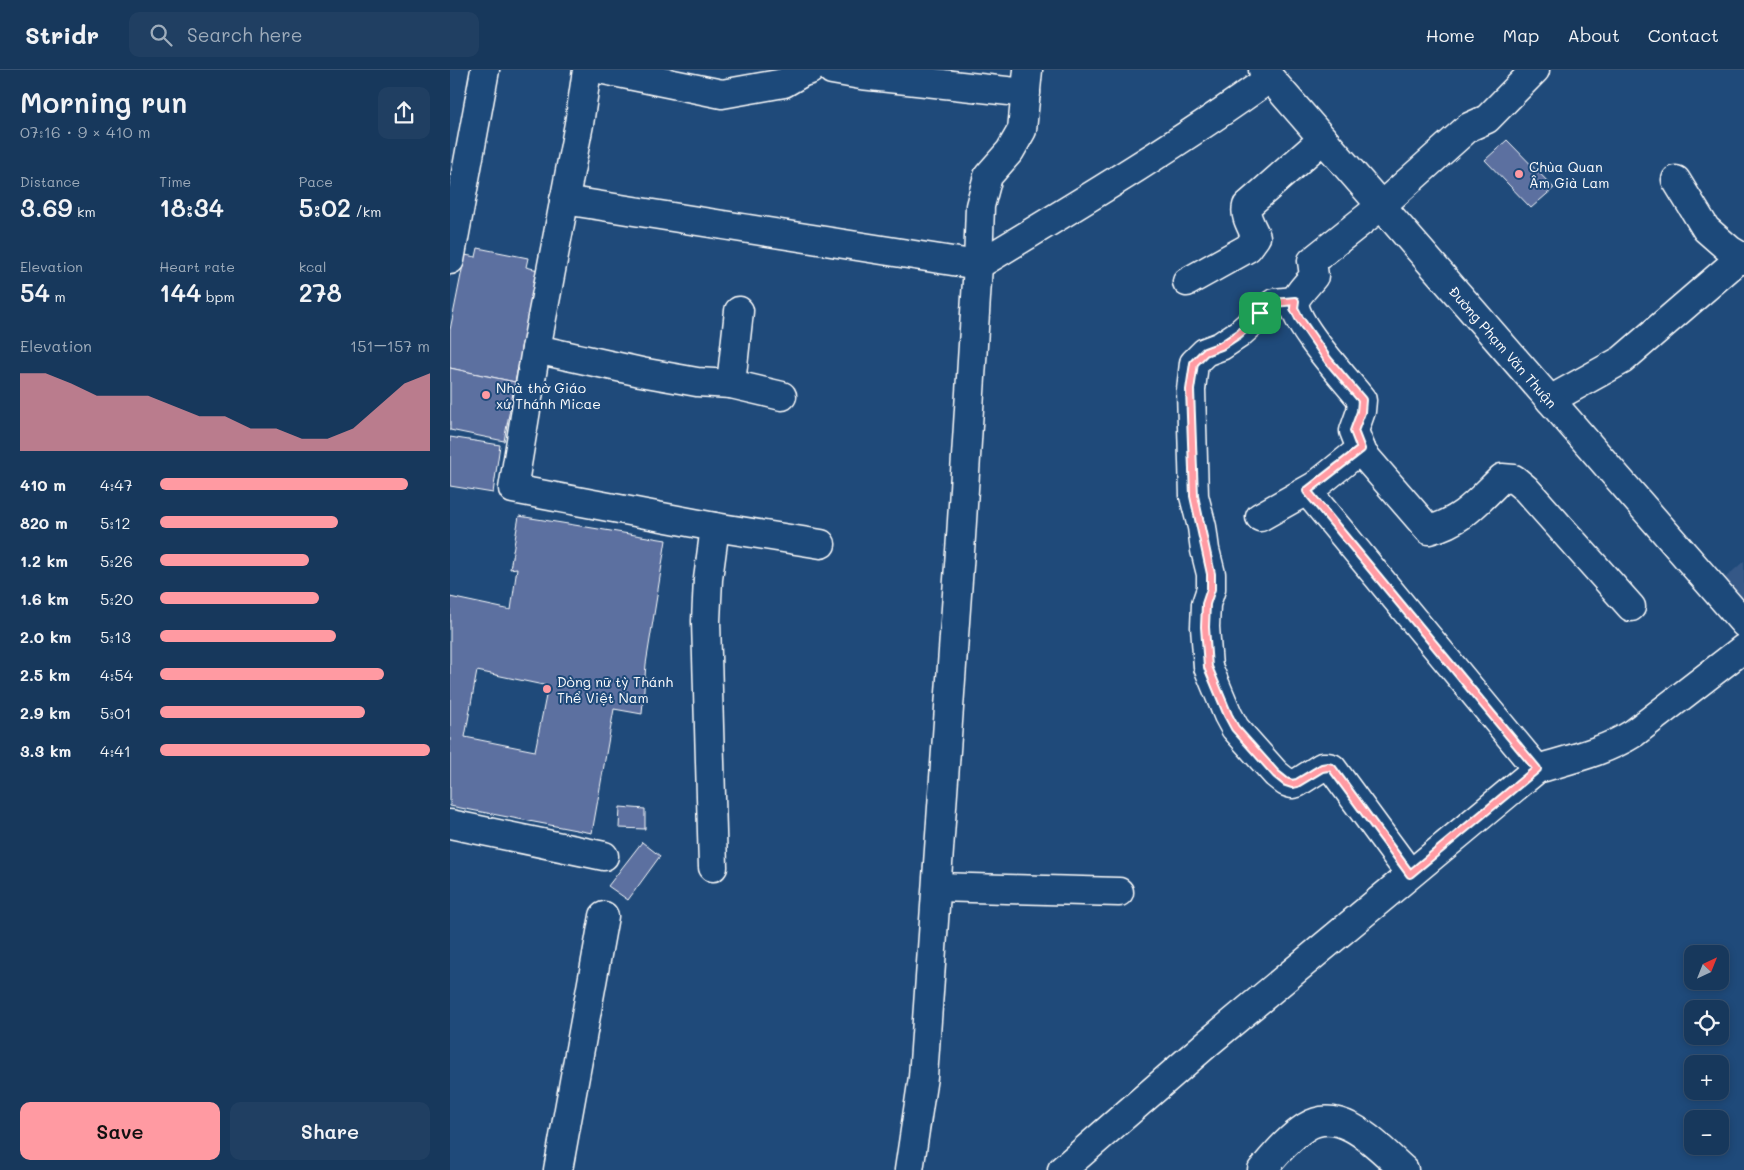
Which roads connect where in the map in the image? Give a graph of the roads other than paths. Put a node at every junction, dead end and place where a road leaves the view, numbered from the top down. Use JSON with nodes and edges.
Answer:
{"nodes":[{"id":1,"x":485,"y":70,"type":"edge"},
{"id":2,"x":587,"y":70,"type":"edge"},
{"id":3,"x":604,"y":70,"type":"edge"},
{"id":4,"x":810,"y":70,"type":"edge"},
{"id":5,"x":832,"y":70,"type":"edge"},
{"id":6,"x":1535,"y":70,"type":"edge"},
{"id":7,"x":1266,"y":74,"type":"edge"},
{"id":8,"x":1027,"y":82,"type":"edge"},
{"id":9,"x":1323,"y":139,"type":"junction"},
{"id":10,"x":1676,"y":180,"type":"dead end"},
{"id":11,"x":564,"y":200,"type":"junction"},
{"id":12,"x":1381,"y":206,"type":"junction"},
{"id":13,"x":1742,"y":258,"type":"edge"},
{"id":14,"x":450,"y":260,"type":"edge"},
{"id":15,"x":978,"y":265,"type":"junction"},
{"id":16,"x":1187,"y":282,"type":"dead end"},
{"id":17,"x":1295,"y":301,"type":"junction"},
{"id":18,"x":739,"y":311,"type":"dead end"},
{"id":19,"x":536,"y":349,"type":"junction"},
{"id":20,"x":731,"y":384,"type":"junction"},
{"id":21,"x":782,"y":396,"type":"dead end"},
{"id":22,"x":1550,"y":400,"type":"junction"},
{"id":23,"x":1361,"y":449,"type":"junction"},
{"id":24,"x":1307,"y":491,"type":"junction"},
{"id":25,"x":1260,"y":517,"type":"dead end"},
{"id":26,"x":715,"y":527,"type":"junction"},
{"id":27,"x":821,"y":544,"type":"dead end"},
{"id":28,"x":1631,"y":607,"type":"dead end"},
{"id":29,"x":1744,"y":623,"type":"edge"},
{"id":30,"x":1744,"y":648,"type":"edge"},
{"id":31,"x":1537,"y":769,"type":"junction"},
{"id":32,"x":450,"y":824,"type":"edge"},
{"id":33,"x":604,"y":856,"type":"dead end"},
{"id":34,"x":713,"y":867,"type":"dead end"},
{"id":35,"x":1410,"y":874,"type":"junction"},
{"id":36,"x":937,"y":887,"type":"junction"},
{"id":37,"x":1119,"y":892,"type":"dead end"},
{"id":38,"x":604,"y":916,"type":"dead end"},
{"id":39,"x":558,"y":1170,"type":"edge"},
{"id":40,"x":908,"y":1170,"type":"edge"},
{"id":41,"x":1062,"y":1170,"type":"edge"},
{"id":42,"x":1262,"y":1170,"type":"edge"},
{"id":43,"x":1404,"y":1170,"type":"edge"}],
"edges":[{"from":1,"to":14,"type":"street"},
{"from":2,"to":11,"type":"street"},
{"from":3,"to":4,"type":"street"},
{"from":5,"to":8,"type":"street"},
{"from":6,"to":12,"type":"street"},
{"from":7,"to":9,"type":"street","name":"Đường Phạm Văn Thuận"},
{"from":7,"to":15,"type":"street"},
{"from":8,"to":15,"type":"street"},
{"from":9,"to":12,"type":"street","name":"Đường Phạm Văn Thuận"},
{"from":9,"to":16,"type":"street"},
{"from":10,"to":13,"type":"street"},
{"from":11,"to":15,"type":"street"},
{"from":11,"to":19,"type":"street"},
{"from":12,"to":17,"type":"street"},
{"from":12,"to":22,"type":"street","name":"Đường Phạm Văn Thuận"},
{"from":13,"to":22,"type":"street"},
{"from":15,"to":36,"type":"street"},
{"from":17,"to":23,"type":"street"},
{"from":17,"to":35,"type":"street"},
{"from":18,"to":20,"type":"street"},
{"from":19,"to":20,"type":"street"},
{"from":19,"to":26,"type":"street"},
{"from":20,"to":21,"type":"street"},
{"from":22,"to":29,"type":"street","name":"Đường Phạm Văn Thuận"},
{"from":23,"to":24,"type":"street"},
{"from":23,"to":28,"type":"street"},
{"from":24,"to":25,"type":"street"},
{"from":24,"to":31,"type":"street"},
{"from":26,"to":27,"type":"street"},
{"from":26,"to":34,"type":"street"},
{"from":30,"to":31,"type":"street"},
{"from":31,"to":35,"type":"street"},
{"from":32,"to":33,"type":"street"},
{"from":35,"to":41,"type":"street"},
{"from":36,"to":37,"type":"street"},
{"from":36,"to":40,"type":"street"},
{"from":38,"to":39,"type":"street"},
{"from":42,"to":43,"type":"street"}]}
